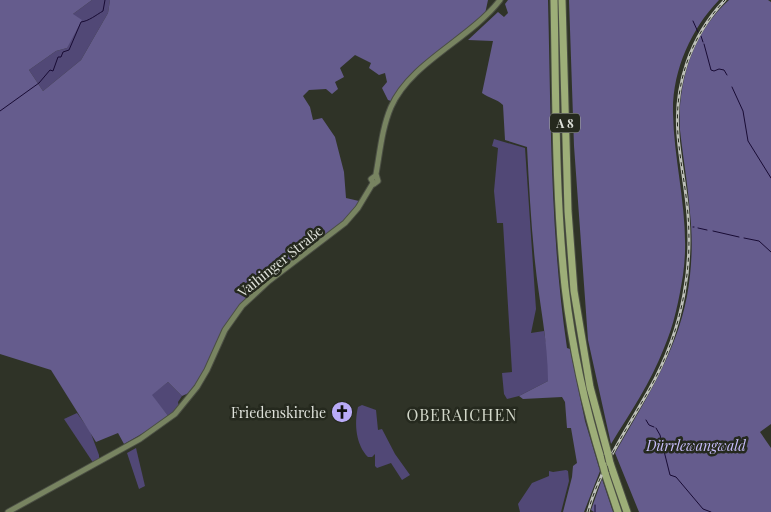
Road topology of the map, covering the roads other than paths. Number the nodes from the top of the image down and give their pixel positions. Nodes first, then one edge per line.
1 (500, 0) edge
2 (554, 0) edge
3 (562, 0) edge
4 (606, 464) junction
5 (8, 512) edge
6 (618, 512) edge
7 (627, 512) edge

1 - 5 main road, Vaihinger Straße
2 - 4 highway, A 8
3 - 4 highway, A 8, bridge
4 - 6 highway, A 8, bridge
4 - 7 highway, A 8

